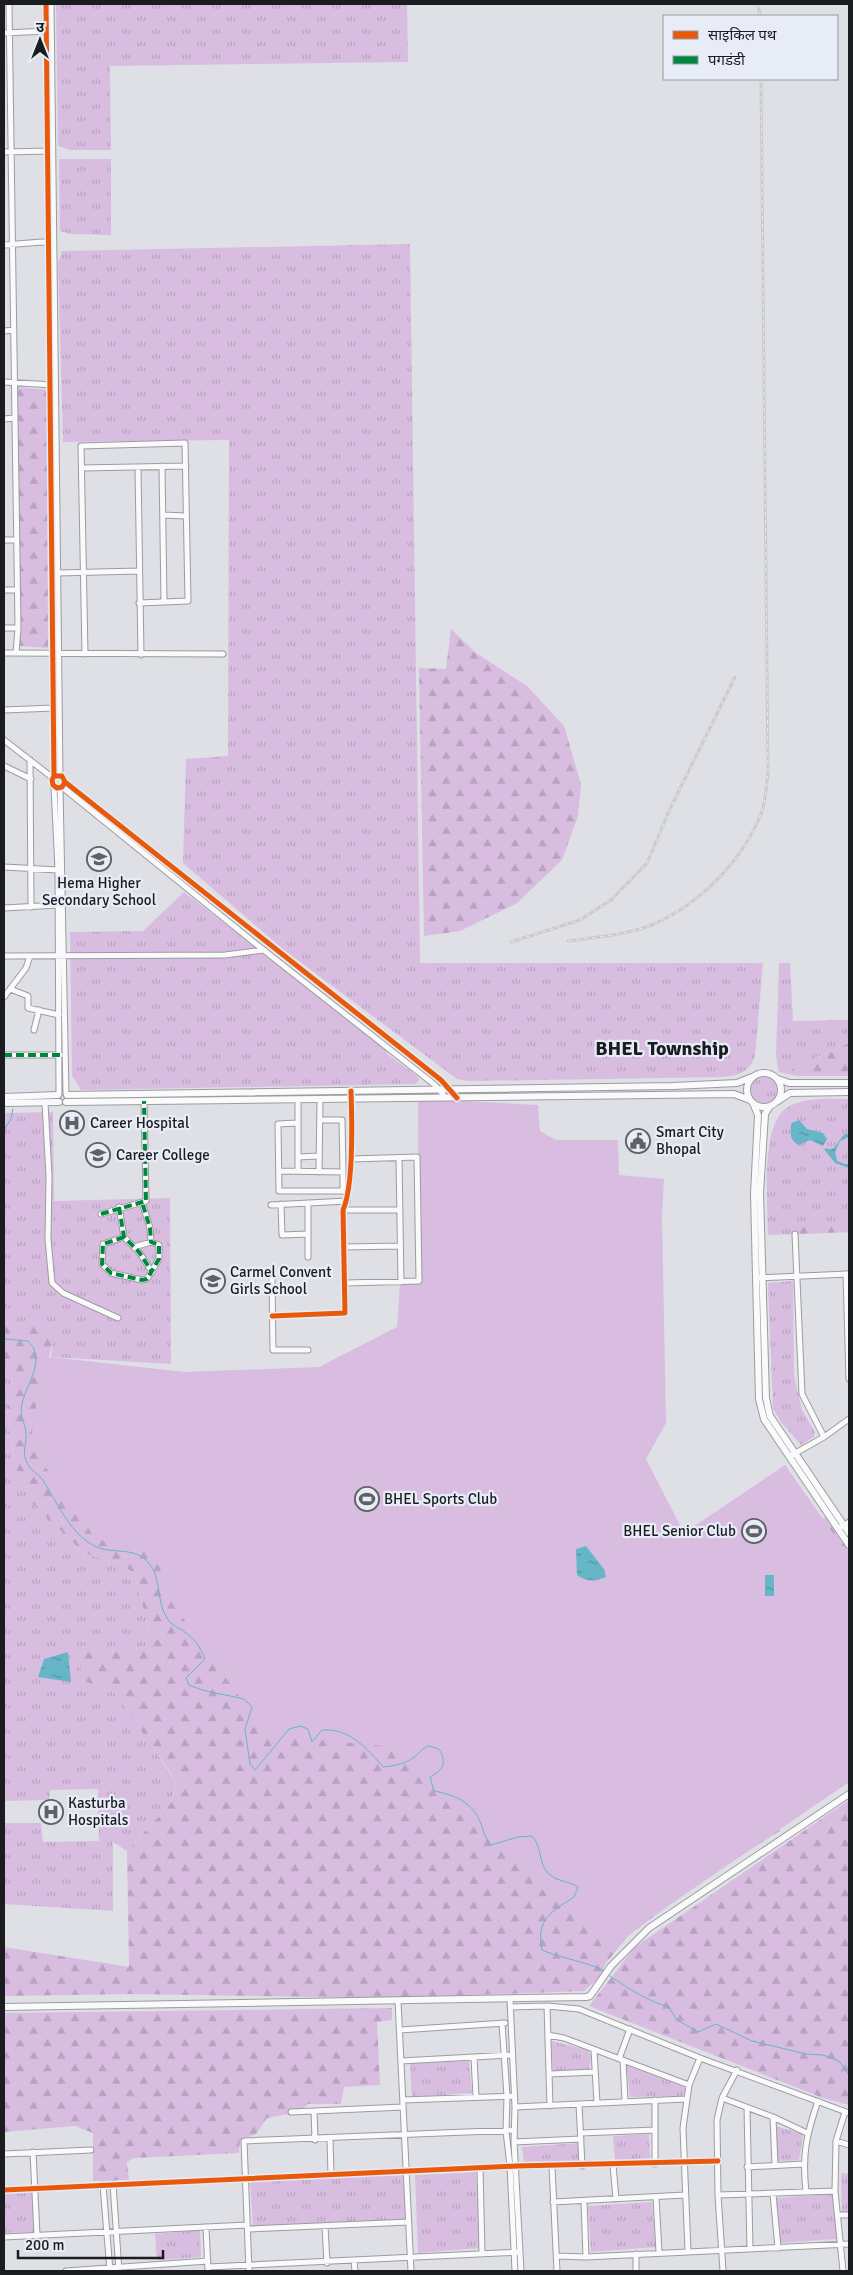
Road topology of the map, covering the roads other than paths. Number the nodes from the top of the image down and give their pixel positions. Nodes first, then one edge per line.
1 (9, 4) edge
2 (46, 4) edge
3 (51, 4) edge
4 (49, 31) junction
5 (6, 33) edge
6 (6, 115) edge
7 (50, 151) junction
8 (4, 152) edge
9 (10, 152) junction
10 (51, 236) junction
11 (42, 242) junction
12 (52, 244) junction
13 (4, 245) edge
14 (13, 245) junction
15 (14, 330) junction
16 (4, 331) edge
17 (4, 382) edge
18 (14, 382) junction
19 (53, 385) junction
20 (14, 418) junction
21 (4, 419) edge
22 (162, 466) junction
23 (186, 466) junction
24 (138, 467) junction
25 (82, 468) junction
26 (163, 515) junction
27 (186, 516) junction
28 (4, 540) edge
29 (16, 540) junction
30 (138, 571) junction
31 (83, 572) junction
32 (58, 573) junction
33 (4, 590) edge
34 (16, 590) junction
35 (139, 602) junction
36 (164, 602) junction
37 (4, 628) edge
38 (18, 628) junction
39 (4, 653) edge
40 (16, 653) junction
41 (56, 654) junction
42 (84, 654) junction
43 (224, 654) dead end
44 (141, 655) junction
45 (54, 708) junction
46 (4, 710) edge
47 (4, 740) edge
48 (30, 760) junction
49 (4, 766) edge
50 (56, 776) junction
51 (31, 780) junction
52 (60, 786) junction
53 (4, 867) edge
54 (32, 868) junction
55 (58, 870) junction
56 (58, 905) junction
57 (4, 908) edge
58 (31, 908) junction
59 (275, 949) junction
60 (264, 950) junction
61 (4, 956) edge
62 (30, 956) junction
63 (61, 956) junction
64 (10, 989) junction
65 (4, 996) edge
66 (39, 1010) junction
67 (60, 1015) junction
68 (34, 1030) dead end
69 (4, 1055) edge
70 (60, 1055) junction
71 (752, 1077) junction
72 (777, 1078) junction
73 (849, 1083) edge
74 (440, 1090) junction
75 (451, 1090) junction
76 (849, 1092) edge
77 (352, 1095) junction
78 (386, 1095) junction
79 (4, 1096) edge
80 (263, 1096) junction
81 (62, 1097) junction
82 (446, 1098) junction
83 (457, 1098) junction
84 (298, 1099) junction
85 (320, 1099) junction
86 (144, 1102) junction
87 (752, 1102) junction
88 (4, 1103) edge
89 (45, 1103) junction
90 (773, 1104) junction
91 (320, 1120) junction
92 (298, 1123) junction
93 (760, 1150) junction
94 (319, 1156) junction
95 (298, 1157) junction
96 (398, 1158) junction
97 (351, 1159) junction
98 (298, 1171) junction
99 (279, 1172) junction
100 (319, 1172) junction
101 (343, 1172) junction
102 (142, 1202) junction
103 (347, 1202) junction
104 (308, 1203) junction
105 (281, 1204) junction
106 (271, 1205) dead end
107 (118, 1208) junction
108 (343, 1210) junction
109 (399, 1210) junction
110 (102, 1214) dead end
111 (308, 1234) junction
112 (796, 1234) dead end
113 (124, 1237) junction
114 (151, 1242) junction
115 (400, 1246) junction
116 (134, 1247) junction
117 (344, 1247) junction
118 (308, 1257) dead end
119 (152, 1272) junction
120 (848, 1275) edge
121 (797, 1276) junction
122 (272, 1277) dead end
123 (759, 1278) junction
124 (400, 1282) junction
125 (346, 1283) junction
126 (272, 1316) junction
127 (118, 1318) dead end
128 (308, 1350) dead end
129 (849, 1379) edge
130 (849, 1419) edge
131 (824, 1437) junction
132 (792, 1454) junction
133 (844, 1525) edge
134 (849, 1533) edge
135 (849, 1545) edge
136 (849, 1794) edge
137 (510, 1999) junction
138 (398, 2001) junction
139 (547, 2006) junction
140 (4, 2007) edge
141 (510, 2007) junction
142 (510, 2022) junction
143 (502, 2023) junction
144 (630, 2029) junction
145 (400, 2030) junction
146 (548, 2035) junction
147 (594, 2050) junction
148 (512, 2055) junction
149 (504, 2057) junction
150 (474, 2058) junction
151 (700, 2058) junction
152 (621, 2060) junction
153 (401, 2061) junction
154 (737, 2070) junction
155 (595, 2072) junction
156 (550, 2074) junction
157 (689, 2085) junction
158 (476, 2096) junction
159 (507, 2096) junction
160 (514, 2096) junction
161 (722, 2098) junction
162 (686, 2099) junction
163 (403, 2100) junction
164 (655, 2100) junction
165 (625, 2101) junction
166 (818, 2101) junction
167 (597, 2103) junction
168 (579, 2104) junction
169 (550, 2106) junction
170 (404, 2107) junction
171 (515, 2107) junction
172 (747, 2108) junction
173 (314, 2111) junction
174 (291, 2112) dead end
175 (847, 2112) edge
176 (773, 2117) junction
177 (514, 2130) junction
178 (655, 2130) junction
179 (506, 2131) junction
180 (807, 2133) junction
181 (405, 2135) junction
182 (581, 2136) junction
183 (330, 2139) junction
184 (315, 2140) junction
185 (836, 2141) junction
186 (514, 2142) junction
187 (849, 2145) edge
188 (91, 2150) dead end
189 (33, 2152) junction
190 (4, 2154) edge
191 (718, 2161) junction
192 (684, 2162) junction
193 (655, 2164) junction
194 (803, 2164) junction
195 (613, 2165) junction
196 (775, 2165) junction
197 (510, 2166) junction
198 (517, 2166) junction
199 (582, 2166) junction
200 (552, 2167) junction
201 (747, 2167) junction
202 (480, 2168) junction
203 (406, 2172) junction
204 (331, 2175) junction
205 (245, 2178) junction
206 (113, 2184) junction
207 (103, 2185) junction
208 (35, 2188) junction
209 (4, 2190) edge
210 (835, 2191) junction
211 (806, 2192) junction
212 (773, 2194) junction
213 (718, 2195) junction
214 (748, 2195) junction
215 (685, 2196) junction
216 (656, 2198) junction
217 (616, 2199) junction
218 (584, 2201) junction
219 (553, 2202) junction
220 (838, 2215) junction
221 (849, 2215) edge
222 (409, 2222) junction
223 (325, 2226) junction
224 (206, 2227) junction
225 (248, 2227) junction
226 (116, 2232) junction
227 (108, 2233) junction
228 (36, 2235) junction
229 (4, 2237) edge
230 (841, 2244) junction
231 (849, 2244) edge
232 (778, 2248) junction
233 (750, 2249) junction
234 (722, 2250) junction
235 (688, 2251) junction
236 (514, 2252) junction
237 (520, 2252) junction
238 (660, 2252) junction
239 (482, 2253) junction
240 (636, 2254) junction
241 (557, 2256) junction
242 (411, 2257) junction
243 (586, 2257) junction
244 (208, 2260) junction
245 (354, 2260) junction
246 (327, 2263) junction
247 (249, 2265) junction
248 (119, 2269) edge
249 (208, 2269) edge
250 (110, 2270) edge
251 (66, 2271) edge
252 (249, 2271) edge
253 (355, 2271) edge
254 (411, 2271) edge
255 (515, 2271) edge
256 (521, 2271) edge
257 (557, 2271) edge
258 (636, 2271) edge
259 (723, 2271) edge
260 (843, 2271) edge

1 - 5 street
2 - 4 street
3 - 4 street
4 - 5 street
4 - 7 street
5 - 6 street
6 - 9 street
7 - 9 street
7 - 10 street
8 - 9 street
9 - 14 street
10 - 11 street
10 - 12 street
11 - 12 street
11 - 14 street
12 - 19 street
13 - 14 street
14 - 15 street
15 - 16 street
15 - 18 street
17 - 18 street
18 - 19 street
18 - 20 street
19 - 32 street
19 - 41 street
20 - 21 street
20 - 29 street
22 - 23 street
22 - 24 street
22 - 26 street
23 - 25 street
23 - 27 street
24 - 25 street
24 - 30 street
25 - 31 street
26 - 27 street
26 - 36 street
27 - 36 street
28 - 29 street
29 - 34 street
30 - 31 street
30 - 35 street
31 - 32 street
31 - 42 street
32 - 41 street
33 - 34 street
34 - 38 street
35 - 36 street
35 - 44 street
37 - 38 street
38 - 40 street
39 - 40 street
40 - 41 street
41 - 42 street
41 - 45 street
41 - 50 street
42 - 44 street
43 - 44 street
45 - 46 street
45 - 50 street
47 - 48 street
48 - 50 street
48 - 51 street
49 - 51 street
50 - 52 street
50 - 52 street
51 - 54 street
52 - 55 street
52 - 59 street
52 - 60 street
52 - 63 street
53 - 54 street
54 - 55 street
54 - 58 street
55 - 56 street
56 - 58 street
56 - 63 street
57 - 58 street
59 - 60 street
59 - 75 street
60 - 63 street
60 - 74 street
61 - 62 street
62 - 63 street
62 - 64 street
63 - 67 street
63 - 81 street
64 - 65 street
64 - 66 street
66 - 67 street
66 - 68 street
67 - 70 street
69 - 70 street
70 - 81 street
71 - 72 main road
71 - 75 main road
71 - 87 main road
72 - 73 main road
72 - 90 main road
74 - 75 main road
74 - 78 main road
74 - 82 street
75 - 83 street
76 - 90 main road
77 - 78 main road
77 - 80 main road
77 - 85 main road
77 - 97 street
78 - 82 main road
79 - 81 main road
80 - 81 main road
80 - 84 main road
80 - 86 main road
81 - 86 main road
81 - 89 main road
82 - 83 main road
83 - 87 main road
84 - 85 main road
84 - 92 street
85 - 91 street
86 - 102 street
87 - 90 main road
87 - 93 main road
88 - 89 main road
89 - 127 street
90 - 93 main road
91 - 94 street
91 - 101 street
92 - 95 street
92 - 99 street
93 - 123 main road
94 - 95 street
94 - 100 street
95 - 98 street
96 - 97 street
96 - 109 street
96 - 124 street
97 - 103 street
98 - 99 street
98 - 100 street
99 - 101 street
100 - 101 street
102 - 107 street
102 - 114 street
103 - 104 street
103 - 108 street
104 - 105 street
104 - 111 street
105 - 106 street
105 - 111 street
107 - 110 street
107 - 113 street
108 - 109 street
108 - 117 street
109 - 115 street
111 - 118 street
112 - 121 street
113 - 116 street
113 - 119 street
114 - 116 street
114 - 119 street
115 - 117 street
115 - 124 street
116 - 119 street
117 - 125 street
120 - 121 street
120 - 129 street
121 - 123 street
121 - 131 street
122 - 126 street
123 - 132 main road
124 - 125 street
125 - 126 street
126 - 128 street
130 - 131 street
131 - 132 street
132 - 133 main road
133 - 134 main road
133 - 135 main road
136 - 137 main road
137 - 138 main road
137 - 141 street
138 - 140 main road
138 - 145 street
139 - 141 street
139 - 144 street
139 - 146 street
141 - 142 street
142 - 143 street
142 - 148 street
143 - 145 street
143 - 149 street
144 - 151 street
144 - 152 street
145 - 153 street
146 - 147 street
146 - 156 street
147 - 152 street
147 - 155 street
148 - 149 street
148 - 160 street
149 - 150 street
149 - 159 street
150 - 153 street
150 - 158 street
151 - 154 street
151 - 157 street
152 - 157 street
152 - 165 street
153 - 163 street
154 - 161 street
154 - 166 street
155 - 156 street
155 - 167 street
156 - 169 street
157 - 162 street
158 - 159 street
158 - 163 street
159 - 160 street
159 - 179 street
160 - 171 street
161 - 172 street
161 - 191 street
162 - 164 street
162 - 192 street
163 - 170 street
164 - 165 street
164 - 178 street
165 - 167 street
166 - 175 street
166 - 180 street
167 - 168 street
168 - 169 street
168 - 182 street
169 - 171 street
170 - 173 street
170 - 181 street
171 - 177 street
172 - 176 street
172 - 201 street
173 - 174 street
173 - 184 street
175 - 185 street
176 - 180 street
176 - 196 street
177 - 179 street
177 - 186 street
178 - 182 street
178 - 193 street
179 - 181 street
179 - 197 street
180 - 194 street
181 - 183 street
181 - 203 street
182 - 186 street
182 - 199 street
183 - 184 street
183 - 204 street
184 - 205 street
185 - 187 street
185 - 210 street
186 - 198 street
188 - 189 street
189 - 190 street
189 - 208 street
191 - 192 street
191 - 213 street
192 - 193 street
192 - 215 street
193 - 195 street
194 - 196 street
194 - 211 street
195 - 199 street
195 - 217 street
196 - 201 street
197 - 198 street
197 - 202 street
197 - 236 street
198 - 200 street
198 - 237 street
199 - 200 street
200 - 219 street
201 - 214 street
202 - 203 street
202 - 239 street
203 - 204 street
203 - 222 street
204 - 205 street
205 - 206 street
205 - 225 street
206 - 207 street
206 - 226 street
207 - 208 street
207 - 227 street
208 - 209 street
208 - 228 street
210 - 211 street
210 - 220 street
211 - 212 street
212 - 214 street
212 - 232 street
213 - 214 street
213 - 234 street
214 - 233 street
215 - 216 street
215 - 235 street
216 - 217 street
216 - 238 street
217 - 218 street
218 - 219 street
218 - 243 street
219 - 241 street
220 - 221 street
220 - 230 street
222 - 223 street
222 - 242 street
223 - 225 street
223 - 246 street
224 - 225 street
224 - 226 street
224 - 244 street
225 - 247 street
226 - 227 street
226 - 248 street
227 - 228 street
227 - 250 street
228 - 229 street
230 - 231 street
230 - 232 street
230 - 260 street
232 - 233 street
233 - 234 street
234 - 235 street
234 - 259 street
235 - 238 street
236 - 237 street
236 - 239 street
236 - 255 street
237 - 256 street
238 - 240 street
239 - 242 street
240 - 243 street
240 - 258 street
241 - 243 street
241 - 257 street
242 - 245 street
242 - 254 street
244 - 248 street
244 - 249 street
245 - 246 street
245 - 253 street
246 - 247 street
247 - 249 street
247 - 252 street
248 - 250 street
250 - 251 street

